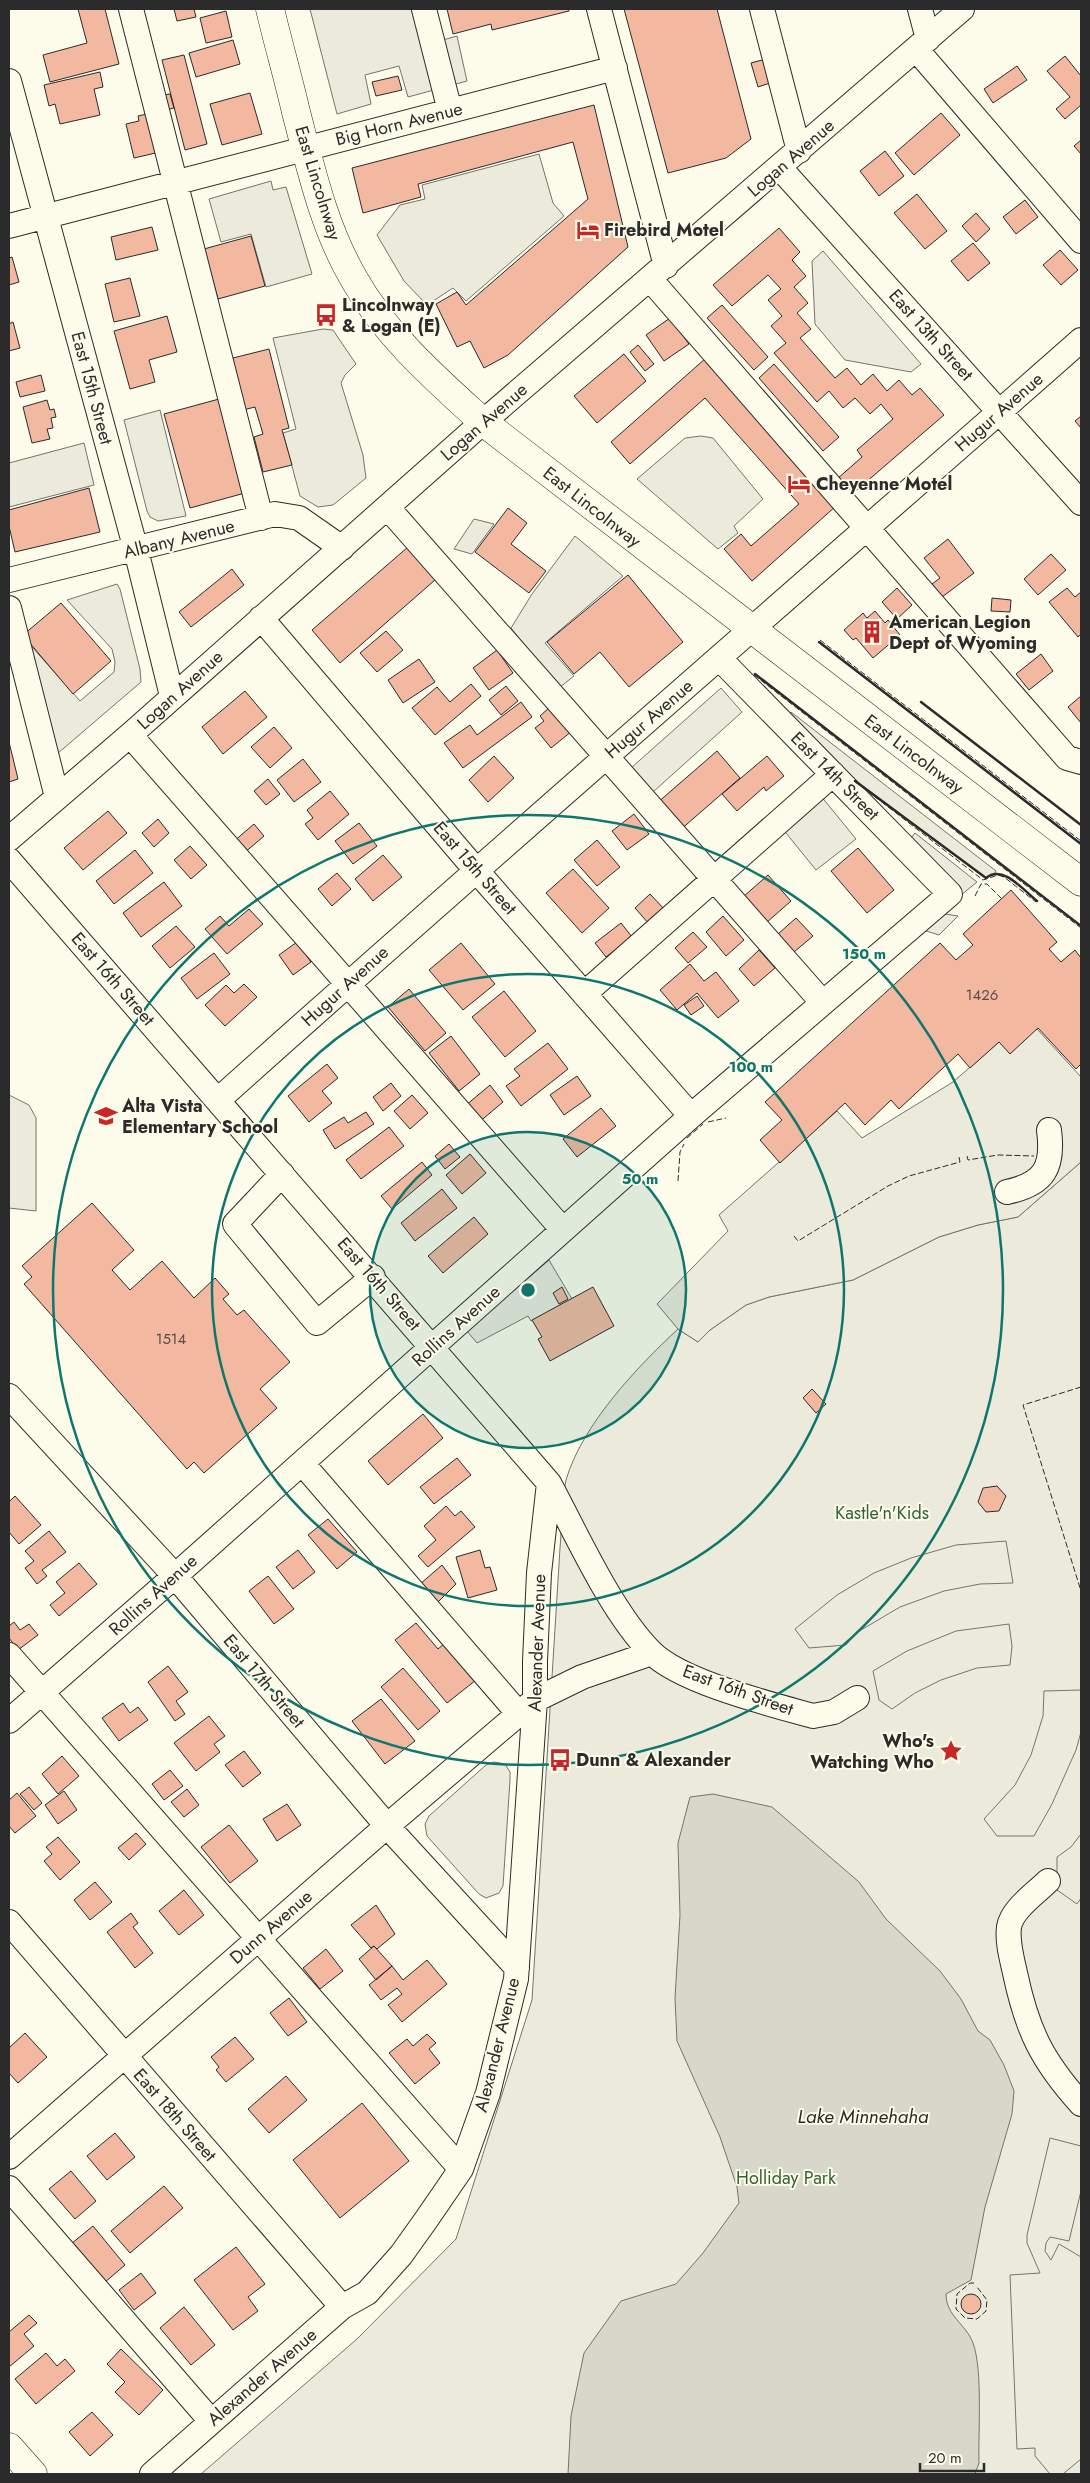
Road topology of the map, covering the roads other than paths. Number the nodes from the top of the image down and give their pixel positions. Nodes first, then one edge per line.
1 (131, 9) edge
2 (270, 9) edge
3 (424, 9) edge
4 (599, 9) edge
5 (762, 9) edge
6 (920, 9) edge
7 (962, 9) edge
8 (922, 44) junction
9 (614, 68) junction
10 (9, 81) edge
11 (450, 111) junction
12 (305, 148) junction
13 (799, 151) junction
14 (780, 168) junction
15 (175, 182) junction
16 (45, 216) junction
17 (9, 226) edge
18 (1081, 241) edge
19 (658, 272) junction
20 (1081, 340) edge
21 (1000, 411) junction
22 (483, 422) junction
23 (1081, 503) edge
24 (388, 508) junction
25 (261, 518) junction
26 (866, 529) junction
27 (342, 548) junction
28 (136, 550) junction
29 (9, 580) edge
30 (9, 608) edge
31 (261, 618) junction
32 (752, 630) junction
33 (719, 658) junction
34 (172, 696) junction
35 (130, 735) junction
36 (606, 756) junction
37 (1081, 762) edge
38 (833, 774) junction
39 (57, 797) junction
40 (9, 839) edge
41 (9, 860) edge
42 (475, 869) junction
43 (713, 878) junction
44 (1081, 882) edge
45 (950, 894) joint
46 (347, 984) junction
47 (584, 994) junction
48 (823, 1003) junction
49 (218, 1100) junction
50 (690, 1116) junction
51 (1049, 1130) dead end
52 (282, 1174) junction
53 (1007, 1192) dead end
54 (563, 1230) junction
55 (372, 1277) junction
56 (432, 1346) junction
57 (9, 1396) edge
58 (302, 1463) junction
59 (549, 1483) junction
60 (175, 1576) junction
61 (652, 1653) junction
62 (9, 1655) edge
63 (43, 1693) junction
64 (857, 1698) dead end
65 (527, 1707) junction
66 (9, 1721) edge
67 (387, 1826) junction
68 (1048, 1881) dead end
69 (9, 1922) edge
70 (259, 1938) junction
71 (517, 1968) junction
72 (125, 2056) junction
73 (1081, 2104) edge
74 (9, 2157) edge
75 (460, 2169) junction
76 (9, 2188) edge
77 (342, 2307) junction
78 (211, 2421) junction
79 (9, 2447) edge
80 (33, 2474) edge
81 (152, 2474) edge

1 - 15 street
2 - 12 main road, East Lincolnway
3 - 11 street
4 - 9 street
5 - 13 street
6 - 8 street
7 - 8 street, Logan Avenue
8 - 13 street, Logan Avenue
8 - 18 street
9 - 11 street, Big Horn Avenue
9 - 19 street
10 - 16 street, East 15th Street
11 - 12 street, Big Horn Avenue
12 - 15 street, Big Horn Avenue
12 - 22 main road, East Lincolnway
13 - 14 street, Logan Avenue
14 - 19 street, Logan Avenue
14 - 21 street, East 13th Street
15 - 16 street, Big Horn Avenue
15 - 25 street
16 - 17 street, Big Horn Avenue
16 - 28 street, East 15th Street
19 - 22 street, Logan Avenue
19 - 26 street
20 - 21 street, Hugur Avenue
21 - 23 street, East 13th Street
21 - 26 street, Hugur Avenue
22 - 24 street, Logan Avenue
22 - 32 main road, East Lincolnway
24 - 27 street, Logan Avenue
24 - 36 street
25 - 27 street, Albany Avenue
25 - 28 street, Albany Avenue
26 - 32 street, Hugur Avenue
26 - 37 street
27 - 31 street, Logan Avenue
28 - 29 street, Albany Avenue
28 - 34 street, East 15th Street
30 - 39 street
31 - 34 street, Logan Avenue
31 - 42 street, East 15th Street
32 - 33 street, Hugur Avenue
32 - 44 main road, East Lincolnway
33 - 36 street, Hugur Avenue
33 - 38 street, East 14th Street
34 - 35 street, Logan Avenue
35 - 39 street, Logan Avenue
35 - 46 street
36 - 42 street, Hugur Avenue
36 - 43 street
38 - 43 street
38 - 45 street, East 14th Street
39 - 40 street, Logan Avenue
41 - 49 street, East 16th Street
42 - 46 street, Hugur Avenue
42 - 47 street, East 15th Street
43 - 47 street
43 - 48 street
45 - 48 street, Rollins Avenue
46 - 49 street, Hugur Avenue
46 - 54 street
47 - 50 street, East 15th Street
48 - 50 street, Rollins Avenue
49 - 52 street, East 16th Street
50 - 54 street, Rollins Avenue
51 - 53 street
52 - 55 street, East 16th Street
52 - 55 street
54 - 56 street, Rollins Avenue
55 - 56 street, East 16th Street
56 - 58 street, Rollins Avenue
56 - 59 street, East 16th Street
57 - 60 street, East 17th Street
58 - 60 street, Rollins Avenue
58 - 65 street
59 - 61 street, East 16th Street
59 - 65 street, Alexander Avenue
60 - 63 street, Rollins Avenue
60 - 67 street, East 17th Street
61 - 64 street, East 16th Street
61 - 65 street, Dunn Avenue
62 - 63 street
63 - 66 street, Rollins Avenue
63 - 70 street
65 - 67 street, Dunn Avenue
65 - 71 street, Alexander Avenue
67 - 70 street, Dunn Avenue
67 - 71 street, East 17th Street
68 - 73 street
69 - 72 street, East 18th Street
70 - 72 street, Dunn Avenue
70 - 75 street
71 - 75 street, Alexander Avenue
72 - 74 street, Dunn Avenue
72 - 77 street, East 18th Street
75 - 77 street, Alexander Avenue
76 - 78 street
77 - 78 street, Alexander Avenue
78 - 81 street, Alexander Avenue
79 - 80 main road

